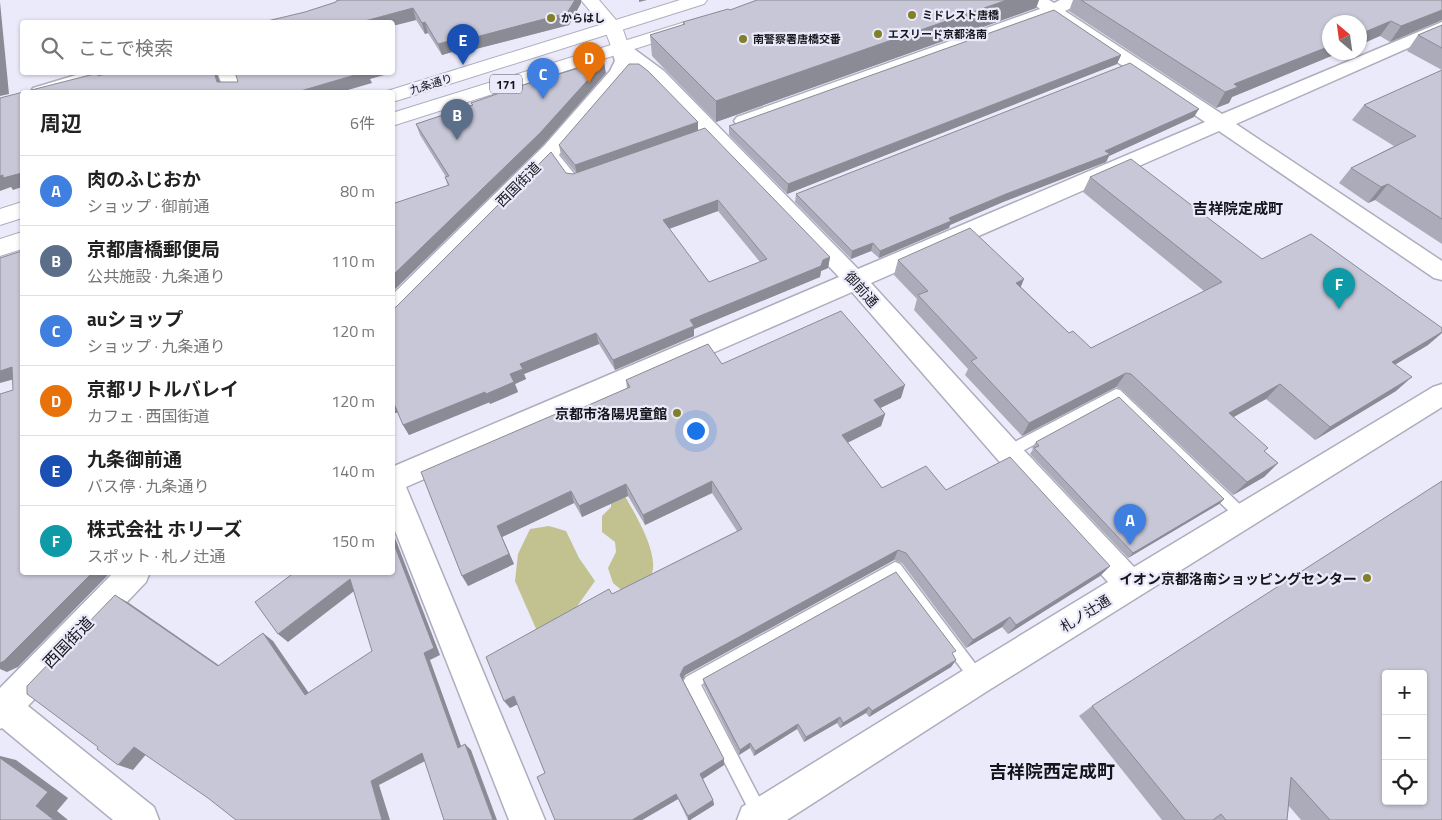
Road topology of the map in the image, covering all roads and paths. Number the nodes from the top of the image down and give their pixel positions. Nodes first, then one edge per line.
1 (590, 0) edge
2 (698, 0) edge
3 (1072, 0) edge
4 (1045, 5) edge
5 (702, 21) edge
6 (1442, 27) edge
7 (617, 37) junction
8 (98, 75) edge
9 (227, 75) edge
10 (47, 90) edge
11 (233, 90) edge
12 (395, 95) edge
13 (395, 119) edge
14 (1219, 124) junction
15 (708, 133) junction
16 (550, 151) junction
17 (592, 174) edge
18 (20, 211) edge
19 (0, 217) edge
20 (20, 241) edge
21 (0, 248) edge
22 (1442, 272) edge
23 (855, 280) junction
24 (395, 307) edge
25 (1442, 394) edge
26 (1008, 452) junction
27 (395, 479) edge
28 (395, 493) edge
29 (1243, 516) junction
30 (132, 575) edge
31 (1131, 585) junction
32 (978, 679) junction
33 (1, 709) edge
34 (758, 818) edge
35 (141, 820) edge
36 (527, 820) edge

1 - 7 main road, 御前通
2 - 7 main road, 九条通り / 171
3 - 4 street
4 - 14 street
4 - 15 street
5 - 7 main road, 九条通り / 171
6 - 14 street
7 - 12 main road, 九条通り / 171
7 - 13 main road, 九条通り / 171
7 - 15 street, 御前通
7 - 16 street, 西国街道
8 - 10 street
9 - 11 street
14 - 22 street
14 - 23 street
15 - 23 street, 御前通
16 - 17 lane
16 - 24 street, 西国街道
18 - 19 main road
20 - 21 main road
23 - 26 street, 御前通
23 - 27 street
25 - 29 street, 札ノ辻通
26 - 29 lane
26 - 31 street, 御前通
28 - 36 street
29 - 31 street, 札ノ辻通
30 - 33 street, 西国街道
31 - 32 street, 札ノ辻通
32 - 34 street, 札ノ辻通
32 - 34 lane
33 - 35 street

